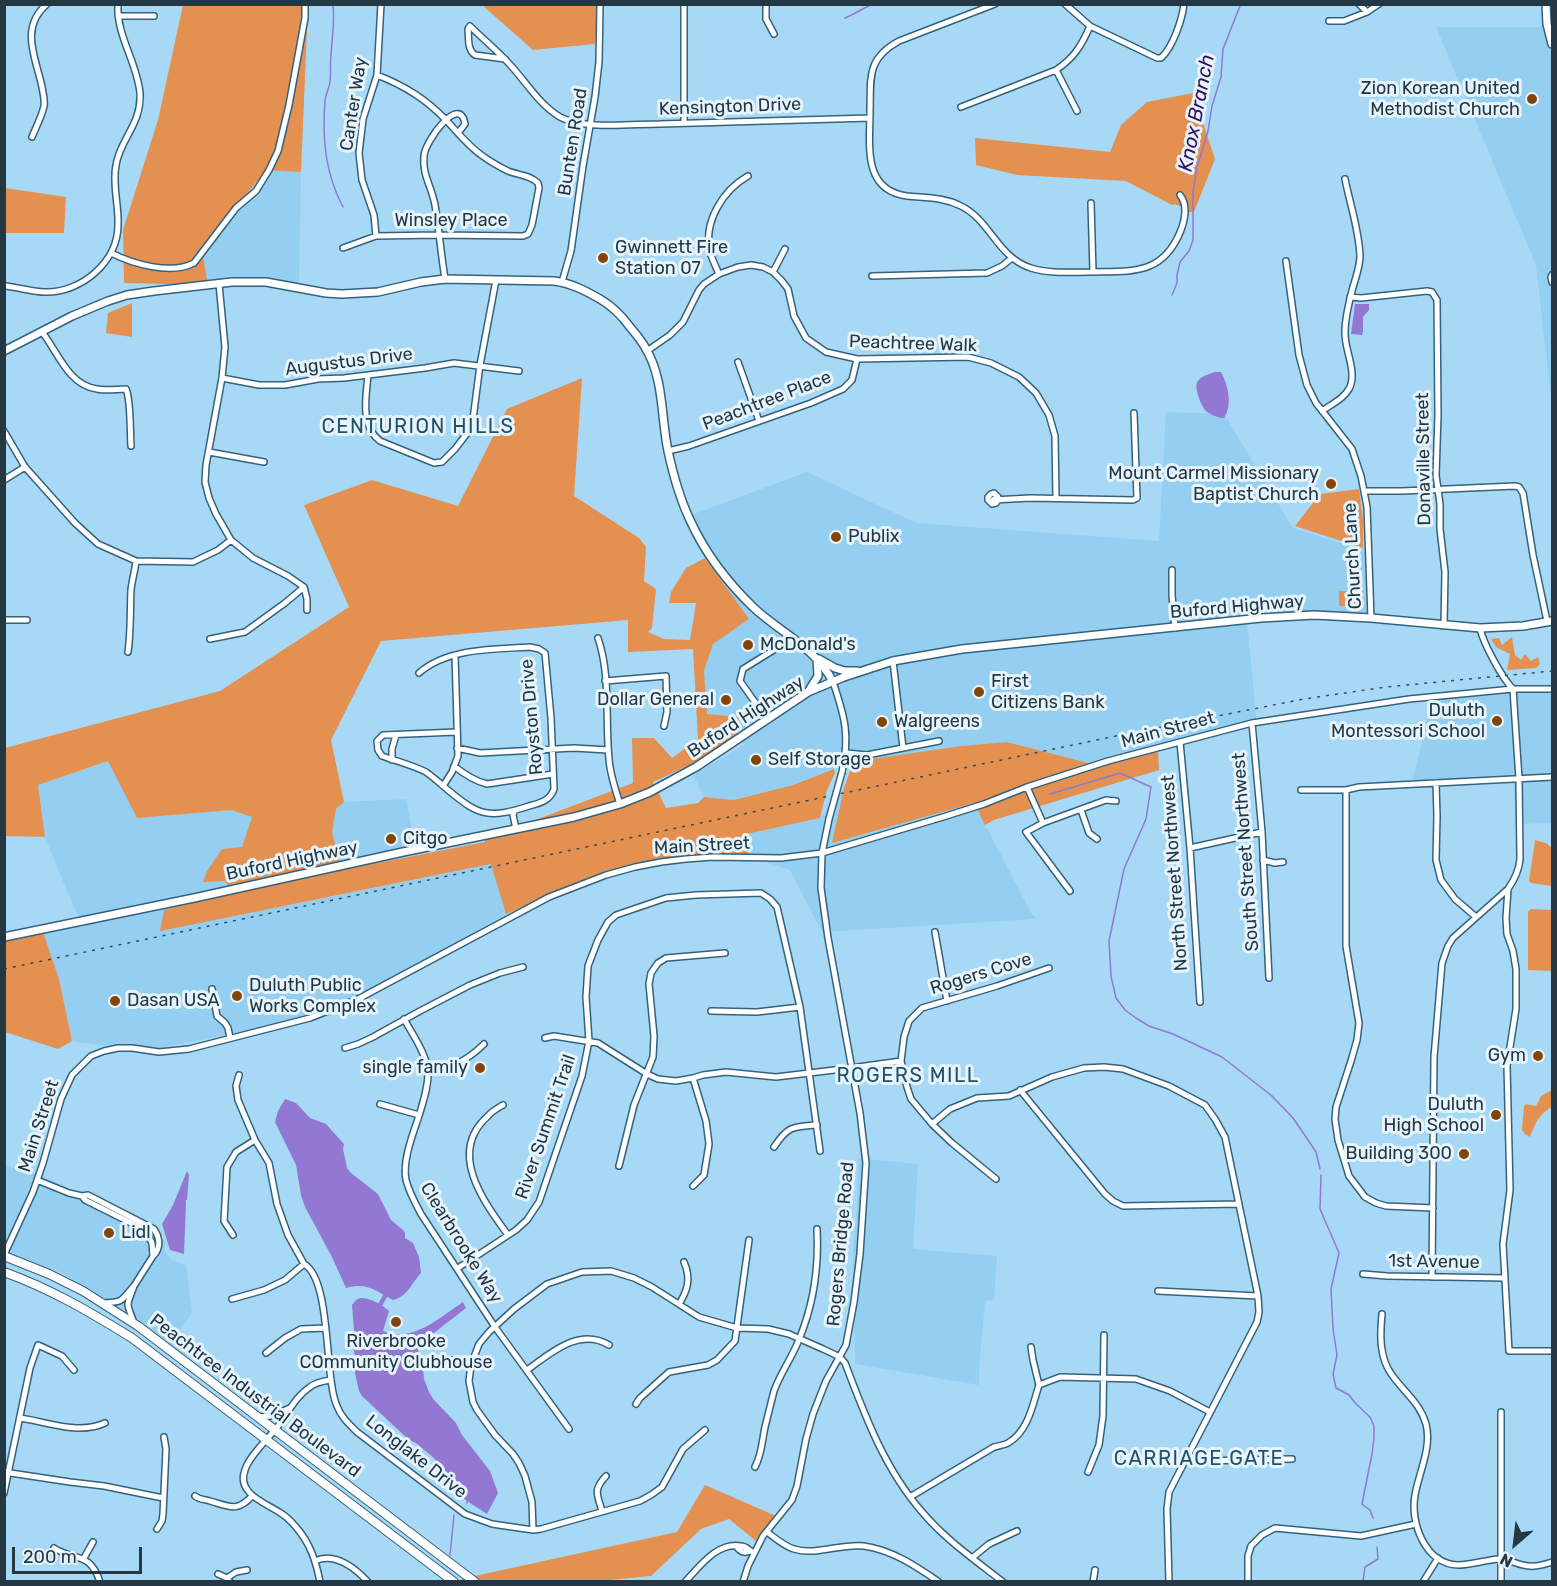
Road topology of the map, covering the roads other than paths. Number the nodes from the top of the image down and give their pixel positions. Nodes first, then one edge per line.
1 (47, 4) edge
2 (118, 4) edge
3 (305, 4) edge
4 (381, 4) edge
5 (600, 4) edge
6 (684, 4) edge
7 (766, 4) edge
8 (995, 4) edge
9 (1065, 4) edge
10 (1184, 4) edge
11 (1359, 4) edge
12 (1379, 4) edge
13 (1545, 4) edge
14 (1367, 12) junction
15 (118, 16) junction
16 (154, 16) dead end
17 (1329, 21) dead end
18 (1090, 26) junction
19 (774, 34) dead end
20 (1552, 44) edge
21 (505, 59) junction
22 (1056, 70) junction
23 (377, 75) junction
24 (961, 107) dead end
25 (1077, 111) dead end
26 (870, 118) junction
27 (445, 120) junction
28 (684, 123) junction
29 (591, 125) junction
30 (458, 134) junction
31 (32, 137) dead end
32 (748, 176) dead end
33 (1345, 179) dead end
34 (1180, 195) dead end
35 (1091, 203) dead end
36 (438, 235) junction
37 (376, 237) junction
38 (343, 248) dead end
39 (785, 249) dead end
40 (111, 253) junction
41 (1012, 258) junction
42 (1286, 261) dead end
43 (773, 272) junction
44 (1093, 272) junction
45 (719, 274) junction
46 (1552, 275) edge
47 (873, 276) dead end
48 (444, 279) junction
49 (496, 280) junction
50 (562, 282) junction
51 (1552, 282) edge
52 (219, 284) junction
53 (4, 286) edge
54 (1350, 297) junction
55 (42, 332) junction
56 (4, 351) edge
57 (647, 351) junction
58 (4, 356) edge
59 (857, 358) junction
60 (738, 362) dead end
61 (480, 365) junction
62 (519, 371) dead end
63 (368, 375) junction
64 (222, 378) junction
65 (1322, 411) junction
66 (1134, 413) dead end
67 (759, 421) junction
68 (4, 431) edge
69 (131, 446) dead end
70 (668, 451) junction
71 (208, 452) junction
72 (264, 462) dead end
73 (25, 468) junction
74 (4, 480) edge
75 (1437, 489) junction
76 (1365, 491) junction
77 (1056, 498) junction
78 (993, 500) dead end
79 (231, 540) junction
80 (136, 561) junction
81 (1172, 570) dead end
82 (304, 587) junction
83 (307, 610) dead end
84 (1371, 618) junction
85 (4, 620) edge
86 (27, 620) dead end
87 (1550, 621) edge
88 (1444, 626) junction
89 (1175, 628) junction
90 (1479, 628) junction
91 (598, 638) dead end
92 (794, 638) junction
93 (210, 639) dead end
94 (128, 652) dead end
95 (455, 655) junction
96 (817, 658) junction
97 (893, 661) junction
98 (863, 671) junction
99 (419, 673) dead end
100 (605, 681) junction
101 (833, 682) junction
102 (1513, 688) junction
103 (1552, 688) edge
104 (808, 692) junction
105 (766, 719) junction
106 (1252, 723) junction
107 (664, 726) dead end
108 (457, 732) junction
109 (396, 735) junction
110 (939, 741) dead end
111 (1180, 742) junction
112 (457, 748) junction
113 (903, 748) junction
114 (552, 749) junction
115 (608, 750) junction
116 (846, 753) junction
117 (392, 759) junction
118 (454, 766) junction
119 (553, 774) junction
120 (1552, 777) edge
121 (1519, 779) junction
122 (1436, 783) junction
123 (443, 786) junction
124 (1027, 787) junction
125 (1346, 789) junction
126 (1301, 790) dead end
127 (1116, 801) dead end
128 (620, 804) junction
129 (1081, 810) junction
130 (514, 811) junction
131 (1044, 823) junction
132 (516, 829) junction
133 (1262, 832) junction
134 (1097, 839) dead end
135 (1190, 848) junction
136 (822, 853) junction
137 (1263, 860) junction
138 (1283, 862) dead end
139 (1508, 889) junction
140 (1070, 891) dead end
141 (1476, 917) junction
142 (935, 932) dead end
143 (4, 936) edge
144 (725, 953) dead end
145 (523, 967) dead end
146 (1049, 968) dead end
147 (1269, 978) dead end
148 (212, 989) dead end
149 (947, 1001) junction
150 (1200, 1002) dead end
151 (800, 1007) junction
152 (711, 1011) dead end
153 (404, 1020) junction
154 (230, 1038) junction
155 (545, 1038) dead end
156 (588, 1041) junction
157 (484, 1044) dead end
158 (345, 1048) dead end
159 (902, 1061) junction
160 (851, 1068) junction
161 (428, 1071) junction
162 (810, 1073) junction
163 (646, 1074) junction
164 (239, 1075) dead end
165 (693, 1078) junction
166 (1020, 1090) junction
167 (380, 1104) dead end
168 (503, 1105) dead end
169 (419, 1115) junction
170 (932, 1124) junction
171 (816, 1125) junction
172 (255, 1140) junction
173 (774, 1148) dead end
174 (820, 1151) dead end
175 (619, 1166) dead end
176 (996, 1179) dead end
177 (37, 1180) junction
178 (693, 1186) dead end
179 (1239, 1204) junction
180 (1433, 1209) junction
181 (817, 1229) dead end
182 (232, 1235) dead end
183 (508, 1236) junction
184 (749, 1240) dead end
185 (4, 1255) edge
186 (684, 1262) dead end
187 (304, 1264) junction
188 (458, 1268) junction
189 (4, 1272) edge
190 (1363, 1275) dead end
191 (1432, 1277) junction
192 (1504, 1278) junction
193 (134, 1286) junction
194 (1158, 1291) dead end
195 (1257, 1296) junction
196 (232, 1299) dead end
197 (102, 1303) junction
198 (679, 1304) junction
199 (1382, 1314) dead end
200 (134, 1323) junction
201 (495, 1327) junction
202 (326, 1328) junction
203 (737, 1328) junction
204 (1104, 1335) dead end
205 (800, 1338) junction
206 (609, 1346) dead end
207 (1031, 1347) dead end
208 (1552, 1351) edge
209 (266, 1353) dead end
210 (840, 1357) junction
211 (452, 1359) dead end
212 (471, 1365) junction
213 (74, 1370) dead end
214 (527, 1370) junction
215 (1104, 1379) junction
216 (331, 1380) junction
217 (1039, 1385) junction
218 (636, 1404) dead end
219 (292, 1407) junction
220 (1210, 1412) junction
221 (1501, 1412) dead end
222 (259, 1417) junction
223 (20, 1418) junction
224 (105, 1423) dead end
225 (569, 1429) dead end
226 (276, 1430) junction
227 (705, 1430) dead end
228 (164, 1437) dead end
229 (267, 1439) junction
230 (1188, 1455) junction
231 (1292, 1459) dead end
232 (755, 1467) dead end
233 (7, 1472) edge
234 (1088, 1472) dead end
235 (606, 1476) dead end
236 (4, 1493) edge
237 (195, 1496) dead end
238 (252, 1496) junction
239 (910, 1497) junction
240 (163, 1498) junction
241 (602, 1511) junction
242 (1416, 1524) junction
243 (157, 1529) dead end
244 (533, 1530) junction
245 (1017, 1531) dead end
246 (767, 1532) junction
247 (93, 1542) dead end
248 (54, 1548) dead end
249 (752, 1552) junction
250 (84, 1558) junction
251 (972, 1558) junction
252 (1438, 1558) junction
253 (1500, 1559) junction
254 (315, 1561) junction
255 (1552, 1562) edge
256 (247, 1570) dead end
257 (1095, 1570) dead end
258 (218, 1574) dead end
259 (229, 1580) edge
260 (935, 1580) edge
261 (100, 1581) edge
262 (320, 1581) edge
263 (368, 1581) edge
264 (454, 1581) edge
265 (475, 1581) edge
266 (685, 1581) edge
267 (743, 1581) edge
268 (1003, 1581) edge
269 (1093, 1581) edge
270 (1169, 1581) edge
271 (1248, 1581) edge
272 (1423, 1581) edge
273 (1501, 1581) edge

1 - 31 street
2 - 15 street
3 - 40 street
4 - 23 street, Canter Way
5 - 29 street, Bunten Road
6 - 28 street
7 - 19 street
8 - 26 street
9 - 18 street
10 - 18 street
11 - 14 street
12 - 14 street
13 - 20 main road
14 - 17 street
15 - 16 street
15 - 40 street
18 - 22 street
21 - 21 street, Kensington Drive
21 - 29 street, Kensington Drive
22 - 24 street
22 - 25 street
23 - 27 street, Winsley Place
23 - 37 street, Canter Way
26 - 28 street, Kensington Drive
26 - 41 street
27 - 30 street, Winsley Place
27 - 30 street
27 - 36 street
28 - 29 street, Kensington Drive
29 - 50 street, Bunten Road
30 - 36 street, Winsley Place
32 - 45 street
33 - 54 street
34 - 44 street
35 - 44 street
36 - 37 street, Winsley Place
36 - 48 street
37 - 38 street, Winsley Place
39 - 43 street
40 - 53 street
41 - 44 street
41 - 47 street
42 - 65 street, Church Lane
43 - 45 street
43 - 59 street, Peachtree Walk
45 - 57 street
46 - 51 street
48 - 49 main road
48 - 52 main road
49 - 50 main road
49 - 61 street
50 - 57 main road
52 - 55 main road
52 - 64 street
54 - 65 street
54 - 75 street, Donaville Street
55 - 56 main road
55 - 58 main road
55 - 69 street
57 - 70 main road
59 - 67 street, Peachtree Place
59 - 77 street, Peachtree Walk
60 - 67 street
61 - 62 street, Augustus Drive
61 - 63 street, Augustus Drive
61 - 63 street
63 - 64 street, Augustus Drive
64 - 71 street
65 - 76 street, Church Lane
66 - 77 street
67 - 70 street, Peachtree Place
68 - 73 street
70 - 92 main road
71 - 72 street
71 - 79 street
73 - 74 street
73 - 80 street
75 - 76 street
75 - 87 street
75 - 88 street, Donaville Street
76 - 84 street, Church Lane
77 - 78 street
79 - 80 street
79 - 82 street
80 - 94 street
81 - 89 street
82 - 83 street
82 - 93 street
84 - 88 main road, Buford Highway
84 - 89 main road, Buford Highway
85 - 86 street
87 - 90 main road, Buford Highway
88 - 90 main road, Buford Highway
89 - 97 main road, Buford Highway
90 - 102 street
91 - 100 street
92 - 96 main road
92 - 105 street
95 - 99 street, Royston Drive
95 - 108 street
95 - 114 street, Royston Drive
96 - 98 main road
96 - 101 main road
96 - 104 main road
97 - 98 main road, Buford Highway
97 - 113 street
98 - 101 main road, Buford Highway
100 - 107 street
100 - 115 street
101 - 104 main road, Buford Highway
101 - 116 street, Rogers Bridge Road
102 - 103 street, Main Street
102 - 106 street, Main Street
102 - 121 street
104 - 105 main road, Buford Highway
105 - 128 main road, Buford Highway
106 - 111 street, Main Street
106 - 133 street, South Street Northwest
108 - 109 street
108 - 112 street
109 - 117 street
109 - 117 street
110 - 113 street
111 - 124 street, Main Street
111 - 135 street, North Street Northwest
112 - 114 street
112 - 118 street
113 - 116 street
114 - 115 street
114 - 119 street, Royston Drive
115 - 128 street
116 - 136 street, Rogers Bridge Road, bridge
117 - 123 street, Royston Drive
118 - 119 street
118 - 123 street
119 - 130 street, Royston Drive
120 - 121 street
121 - 122 street
121 - 139 street
122 - 125 street
122 - 141 street
123 - 130 street, Royston Drive
124 - 131 street
124 - 136 street, Main Street
125 - 126 street
125 - 180 street
127 - 129 street
128 - 132 main road, Buford Highway
129 - 131 street
129 - 134 street
130 - 132 street
131 - 140 street
132 - 143 main road, Buford Highway
133 - 135 street
133 - 137 street, South Street Northwest
135 - 150 street, North Street Northwest
136 - 154 street, Main Street
136 - 160 street, Rogers Bridge Road
137 - 138 street
137 - 147 street, South Street Northwest
139 - 141 street
139 - 192 street
141 - 180 street
142 - 149 street
144 - 163 street
145 - 153 street
146 - 149 street, Rogers Cove
148 - 154 street
149 - 159 street, Rogers Cove
151 - 152 street
151 - 156 street, River Summit Trail
151 - 162 street, River Summit Trail
153 - 158 street
153 - 161 street, Clearbrooke Way
154 - 177 street, Main Street
155 - 156 street
156 - 163 street
156 - 183 street, River Summit Trail
157 - 161 street
159 - 160 street
159 - 170 street, Rogers Cove
160 - 162 street
160 - 210 street, Rogers Bridge Road
161 - 169 street, Clearbrooke Way
162 - 165 street
162 - 171 street, River Summit Trail
163 - 165 street
163 - 175 street
164 - 172 street, Longlake Drive
165 - 178 street
166 - 170 street
166 - 179 street
166 - 179 street
167 - 169 street
168 - 183 street
169 - 188 street, Clearbrooke Way
170 - 176 street, Rogers Cove
171 - 173 street
171 - 174 street, River Summit Trail
172 - 182 street
172 - 187 street, Longlake Drive
177 - 185 street, Main Street
177 - 193 street
179 - 195 street
180 - 191 street
181 - 205 street
183 - 188 street, River Summit Trail
184 - 203 street
185 - 197 highway, Peachtree Industrial Boulevard
186 - 198 street
187 - 196 street
187 - 202 street, Longlake Drive
188 - 201 street, Clearbrooke Way
189 - 229 highway, Peachtree Industrial Boulevard
190 - 191 street, 1st Avenue
191 - 192 street, 1st Avenue
192 - 208 street
193 - 197 street
193 - 200 street
194 - 195 street
195 - 220 street
197 - 200 highway, Peachtree Industrial Boulevard
198 - 201 street
198 - 203 street
199 - 242 street
200 - 222 highway, Peachtree Industrial Boulevard
201 - 212 street
201 - 214 street, Clearbrooke Way
202 - 209 street
202 - 216 street, Longlake Drive
203 - 205 street
203 - 218 street
204 - 215 street
205 - 210 street
205 - 232 street
206 - 214 street
207 - 217 street
210 - 239 street
210 - 246 street, Rogers Bridge Road
211 - 212 street
212 - 244 street
213 - 223 street
214 - 225 street, Clearbrooke Way
215 - 217 street
215 - 220 street
215 - 234 street
216 - 219 street
216 - 244 street, Longlake Drive
217 - 239 street
219 - 222 street
219 - 226 street
220 - 230 street
221 - 253 street
222 - 226 highway, Peachtree Industrial Boulevard
223 - 224 street
223 - 233 street
226 - 229 street
226 - 265 highway, Peachtree Industrial Boulevard
227 - 241 street, Longlake Drive
228 - 240 street
229 - 238 street
229 - 264 highway, Peachtree Industrial Boulevard
230 - 231 street
230 - 270 street
233 - 236 street
233 - 240 street
235 - 241 street
237 - 238 street
238 - 254 street
239 - 251 street
240 - 243 street
241 - 244 street, Longlake Drive
242 - 252 street
242 - 271 street
245 - 251 street
246 - 249 street, Rogers Bridge Road
246 - 260 street
247 - 250 street
248 - 250 street
249 - 266 street
249 - 267 street, Rogers Bridge Road
250 - 261 street
251 - 268 street
252 - 253 street
252 - 272 street
253 - 255 street
253 - 273 street
254 - 262 street
254 - 263 street
256 - 259 street
257 - 269 street
258 - 259 street

